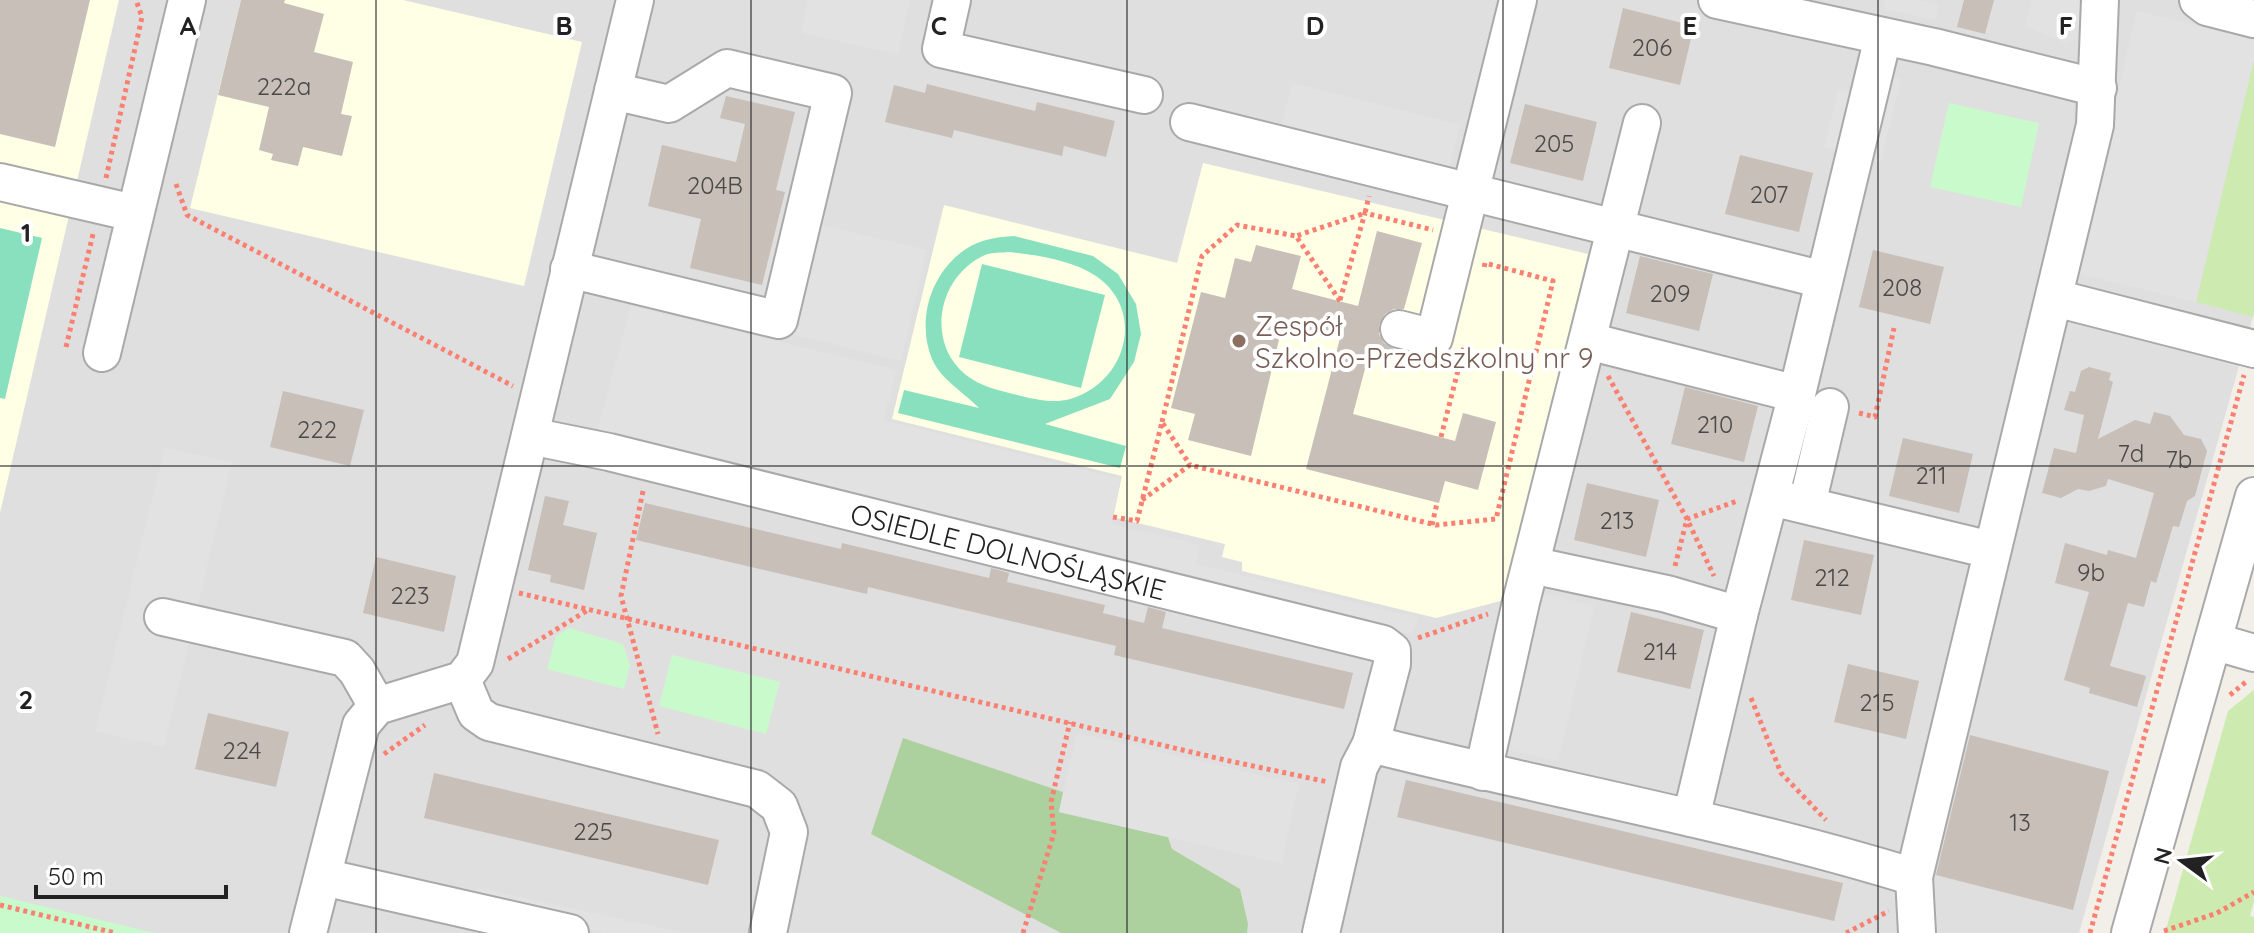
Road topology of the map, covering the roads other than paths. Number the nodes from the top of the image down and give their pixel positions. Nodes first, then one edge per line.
1 (187, 0) edge
2 (635, 0) edge
3 (952, 0) edge
4 (1518, 0) edge
5 (1717, 0) edge
6 (2100, 0) edge
7 (2198, 0) edge
8 (2254, 19) edge
9 (1883, 37) junction
10 (2098, 88) junction
11 (613, 91) junction
12 (1144, 95) dead end
13 (1189, 122) dead end
14 (1642, 123) dead end
15 (0, 182) edge
16 (1471, 192) junction
17 (134, 213) junction
18 (1616, 229) junction
19 (569, 269) junction
20 (1824, 280) junction
21 (2055, 298) junction
22 (1399, 329) dead end
23 (1588, 341) junction
24 (102, 353) dead end
25 (2250, 357) edge
26 (1814, 400) junction
27 (530, 436) junction
28 (2254, 496) edge
29 (1771, 497) junction
30 (1807, 505) junction
31 (1991, 550) junction
32 (1531, 565) junction
33 (1735, 614) junction
34 (163, 617) dead end
35 (2213, 641) junction
36 (2254, 653) edge
37 (462, 680) junction
38 (377, 706) junction
39 (1371, 744) junction
40 (1483, 772) junction
41 (1691, 818) junction
42 (323, 877) junction
43 (1911, 905) edge
44 (1324, 932) edge
45 (2147, 932) edge
46 (308, 933) edge
47 (570, 933) edge
48 (768, 933) edge

1 - 17 street
2 - 11 street
3 - 12 street
4 - 16 street
5 - 9 street
6 - 10 street
7 - 8 street
9 - 10 street
9 - 20 street
10 - 21 street
11 - 19 street
11 - 19 street
13 - 16 street
14 - 18 street
15 - 17 street
16 - 18 street
16 - 22 street
17 - 24 street
18 - 20 street
18 - 23 street
19 - 27 street
20 - 26 street
21 - 25 street
21 - 31 street
23 - 26 street
23 - 32 street
26 - 29 street
26 - 30 street
27 - 37 street
27 - 39 street, OSIEDLE DOLNOŚLĄSKIE
28 - 35 street
29 - 30 street
29 - 33 street
30 - 31 street
31 - 43 street
32 - 33 street
32 - 40 street
33 - 41 street
34 - 38 street
35 - 36 street
35 - 45 street
37 - 38 street
37 - 48 street
38 - 42 street
39 - 40 street
39 - 44 street
40 - 41 street
41 - 43 street
42 - 46 street
42 - 47 street

